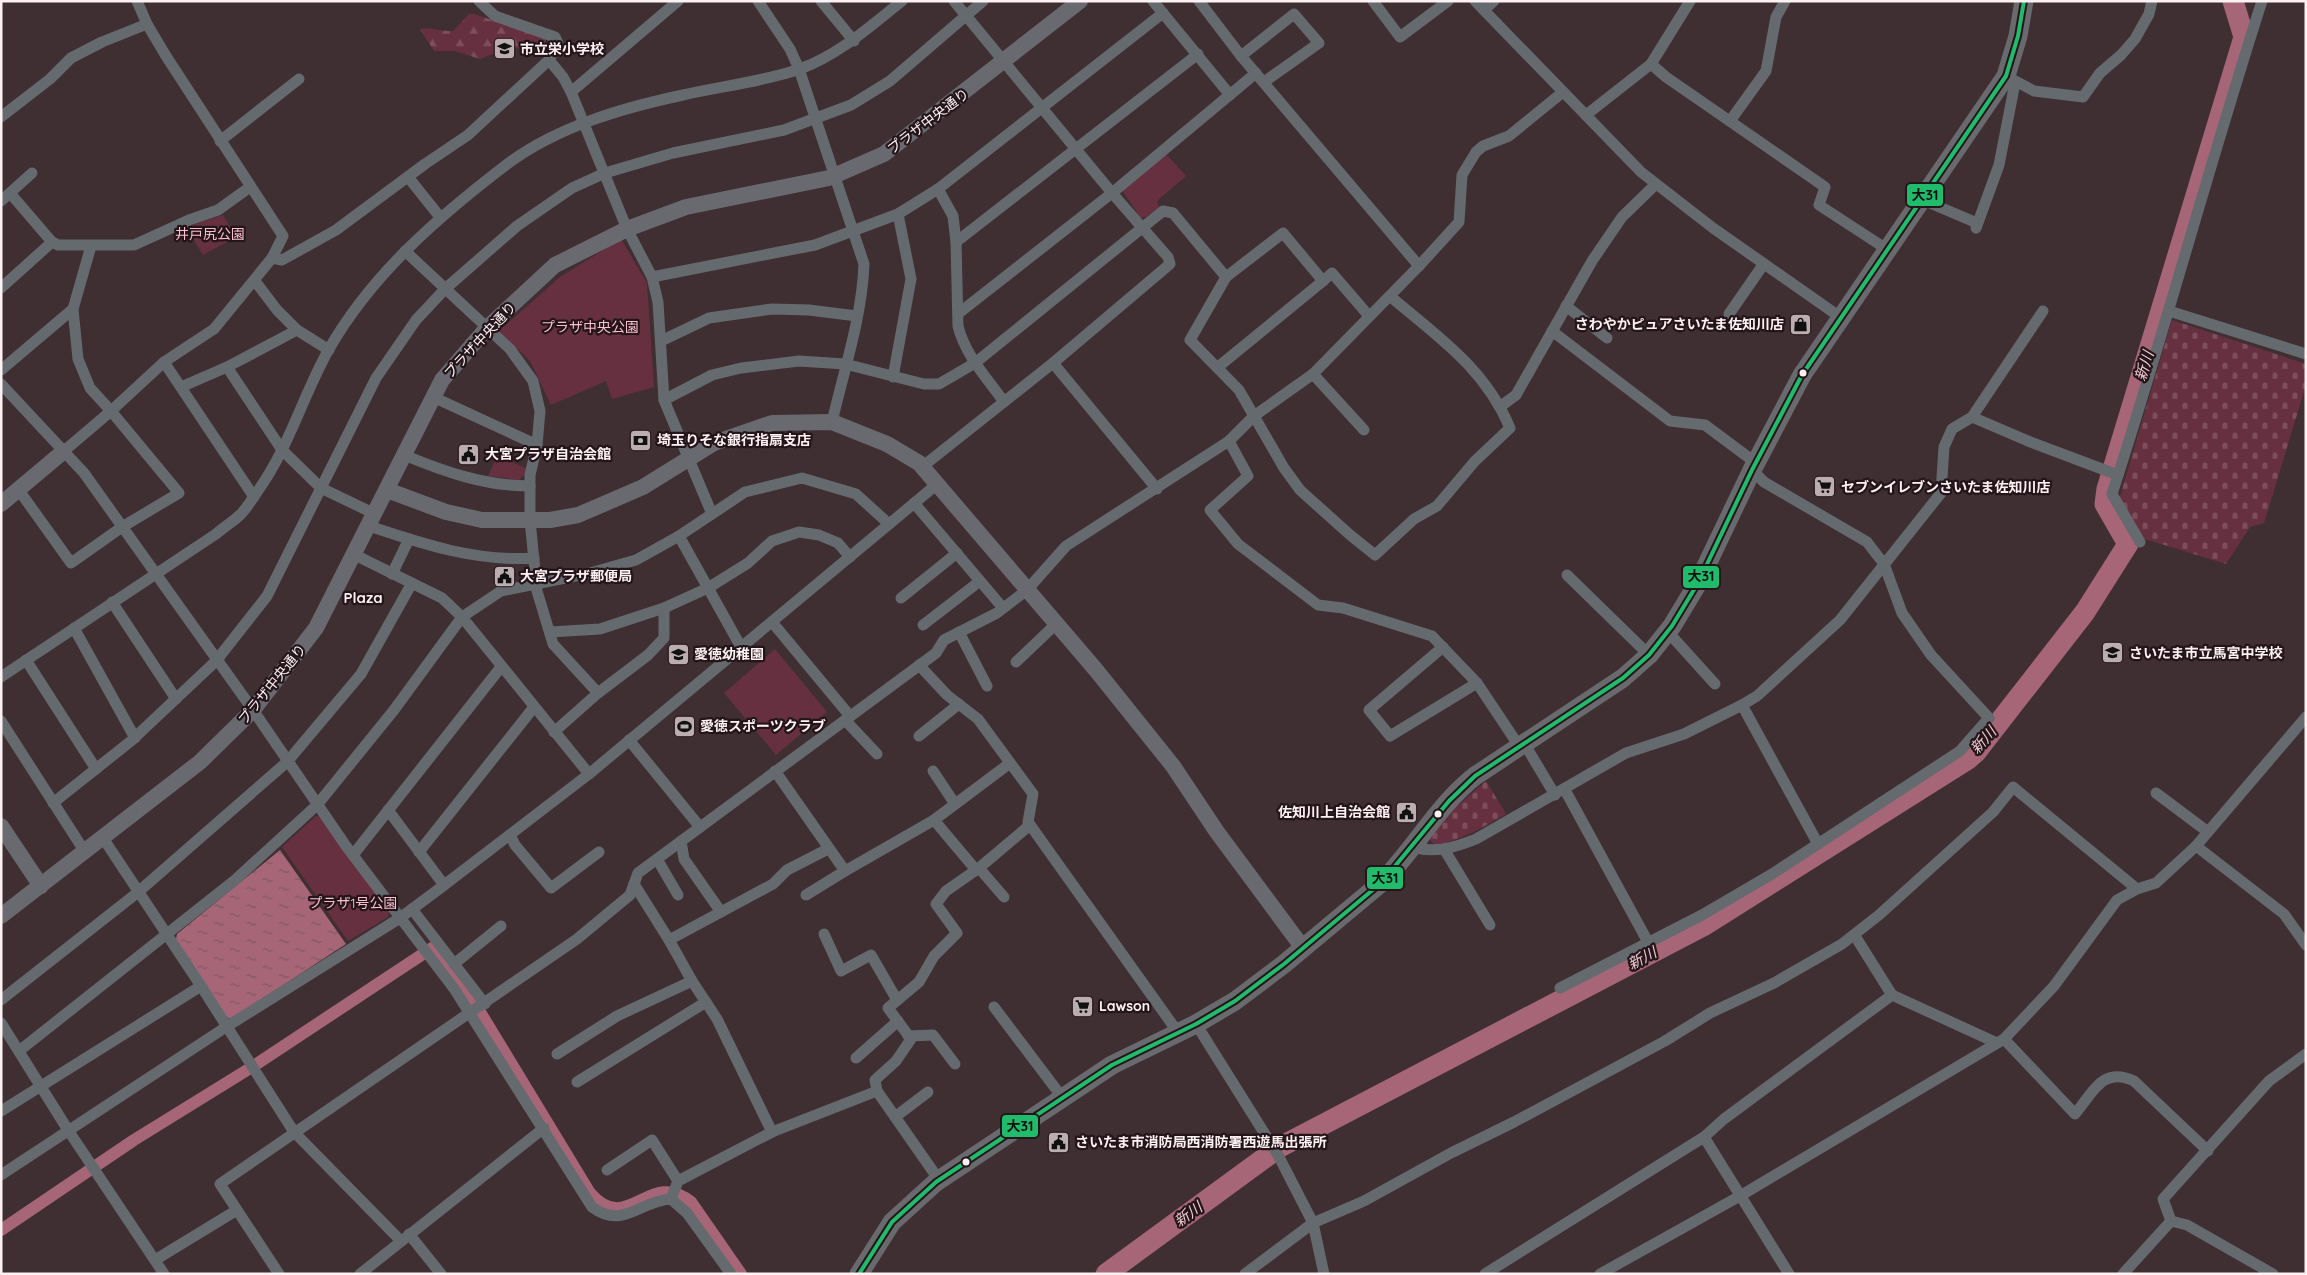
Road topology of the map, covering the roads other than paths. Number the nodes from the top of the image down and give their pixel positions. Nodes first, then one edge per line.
1 (137, 1) edge
2 (479, 1) edge
3 (678, 1) edge
4 (758, 1) edge
5 (821, 1) edge
6 (954, 1) edge
7 (983, 1) edge
8 (1080, 1) edge
9 (1153, 1) edge
10 (1199, 1) edge
11 (1373, 1) edge
12 (1448, 1) edge
13 (1475, 1) edge
14 (1494, 1) edge
15 (1690, 1) edge
16 (1785, 1) edge
17 (2024, 1) edge
18 (2152, 1) edge
19 (2262, 1) edge
20 (895, 3) edge
21 (1484, 10) junction
22 (1163, 13) junction
23 (965, 16) junction
24 (146, 24) junction
25 (854, 41) junction
26 (1198, 54) junction
27 (1241, 56) junction
28 (549, 60) junction
29 (1003, 63) junction
30 (1651, 64) junction
31 (799, 69) junction
32 (1260, 77) junction
33 (299, 79) dead end
34 (2010, 79) junction
35 (571, 92) junction
36 (1564, 92) junction
37 (1230, 95) junction
38 (1043, 107) junction
39 (1586, 116) junction
40 (1, 117) edge
41 (816, 118) junction
42 (1730, 121) junction
43 (585, 123) junction
44 (220, 141) junction
45 (1076, 148) junction
46 (32, 173) dead end
47 (605, 173) junction
48 (834, 176) junction
49 (408, 177) junction
50 (1656, 184) junction
51 (250, 187) junction
52 (938, 189) junction
53 (1112, 193) junction
54 (5, 197) edge
55 (1923, 200) junction
56 (898, 214) junction
57 (440, 217) junction
58 (1142, 227) junction
59 (628, 229) junction
60 (854, 231) junction
61 (52, 242) junction
62 (956, 242) junction
63 (90, 246) junction
64 (1888, 250) junction
65 (404, 251) junction
66 (272, 258) junction
67 (1763, 264) junction
68 (1419, 266) junction
69 (652, 277) junction
70 (1226, 277) junction
71 (255, 281) junction
72 (1323, 281) junction
73 (1, 288) edge
74 (445, 289) junction
75 (1391, 297) junction
76 (1566, 306) junction
77 (73, 309) junction
78 (2043, 311) dead end
79 (2169, 311) junction
80 (959, 313) junction
81 (1729, 314) dead end
82 (858, 316) junction
83 (1369, 316) junction
84 (1840, 317) junction
85 (488, 328) junction
86 (297, 330) junction
87 (1552, 331) junction
88 (1607, 338) dead end
89 (661, 341) junction
90 (329, 350) junction
91 (2306, 354) edge
92 (164, 362) junction
93 (975, 363) junction
94 (1053, 363) junction
95 (845, 364) junction
96 (227, 367) junction
97 (1218, 367) junction
98 (1, 370) edge
99 (1313, 374) junction
100 (893, 377) junction
101 (1, 384) edge
102 (182, 387) junction
103 (434, 397) junction
104 (664, 400) junction
105 (1004, 402) junction
106 (1501, 406) junction
107 (111, 411) junction
108 (1254, 416) junction
109 (1972, 416) junction
110 (832, 422) junction
111 (1364, 430) dead end
112 (1229, 442) junction
113 (537, 445) junction
114 (282, 450) junction
115 (64, 451) junction
116 (404, 454) junction
117 (689, 459) junction
118 (1754, 467) junction
119 (922, 468) junction
120 (2118, 475) junction
121 (936, 485) junction
122 (530, 486) junction
123 (321, 488) junction
124 (18, 489) junction
125 (1157, 489) junction
126 (387, 490) junction
127 (254, 497) junction
128 (914, 503) junction
129 (1, 504) edge
130 (712, 514) junction
131 (372, 520) junction
132 (530, 520) junction
133 (889, 524) junction
134 (122, 527) junction
135 (679, 536) junction
136 (409, 539) junction
137 (2140, 542) dead end
138 (957, 553) junction
139 (355, 555) junction
140 (850, 557) junction
141 (534, 558) junction
142 (1884, 564) junction
143 (154, 574) junction
144 (392, 574) junction
145 (1567, 575) dead end
146 (980, 581) junction
147 (412, 583) junction
148 (536, 583) junction
149 (708, 588) junction
150 (1027, 590) junction
151 (901, 598) dead end
152 (112, 602) junction
153 (664, 608) junction
154 (1003, 608) junction
155 (462, 617) junction
156 (772, 622) junction
157 (1056, 624) junction
158 (922, 625) dead end
159 (74, 628) junction
160 (550, 632) junction
161 (959, 632) junction
162 (1668, 632) junction
163 (1443, 647) junction
164 (741, 648) junction
165 (1649, 655) junction
166 (26, 660) junction
167 (216, 660) junction
168 (1016, 662) dead end
169 (919, 665) junction
170 (501, 667) junction
171 (1, 677) edge
172 (1477, 683) junction
173 (1715, 684) dead end
174 (987, 686) dead end
175 (598, 693) junction
176 (176, 699) junction
177 (959, 704) junction
178 (1742, 705) junction
179 (534, 707) junction
180 (253, 710) junction
181 (2306, 716) edge
182 (848, 718) junction
183 (1, 722) edge
184 (554, 732) junction
185 (919, 736) dead end
186 (135, 738) junction
187 (630, 740) junction
188 (1521, 745) junction
189 (876, 754) dead end
190 (287, 762) junction
191 (1010, 763) junction
192 (96, 769) junction
193 (775, 771) junction
194 (933, 772) dead end
195 (589, 774) junction
196 (1560, 792) junction
197 (2156, 793) dead end
198 (53, 803) junction
199 (955, 804) junction
200 (318, 805) junction
201 (388, 810) junction
202 (934, 820) junction
203 (1030, 825) junction
204 (1, 826) edge
205 (700, 827) junction
206 (2208, 832) junction
207 (510, 835) junction
208 (103, 838) junction
209 (681, 841) junction
210 (6, 844) edge
211 (1818, 844) junction
212 (2196, 846) junction
213 (1412, 847) junction
214 (828, 849) junction
215 (1444, 849) junction
216 (85, 852) junction
217 (419, 852) junction
218 (599, 852) dead end
219 (353, 855) junction
220 (657, 859) junction
221 (978, 869) junction
222 (845, 871) junction
223 (634, 884) junction
224 (444, 885) junction
225 (41, 886) junction
226 (2137, 889) junction
227 (138, 893) junction
228 (678, 895) dead end
229 (806, 895) dead end
230 (1004, 897) dead end
231 (412, 909) junction
232 (721, 912) junction
233 (1, 916) edge
234 (400, 918) junction
235 (1490, 925) dead end
236 (502, 926) dead end
237 (165, 933) junction
238 (824, 934) dead end
239 (1855, 936) junction
240 (670, 940) junction
241 (1648, 942) junction
242 (2305, 942) edge
243 (1303, 948) junction
244 (454, 964) junction
245 (692, 981) junction
246 (201, 986) junction
247 (1560, 988) dead end
248 (1892, 995) junction
249 (1, 1000) edge
250 (898, 1000) junction
251 (706, 1002) junction
252 (485, 1004) junction
253 (994, 1007) dead end
254 (471, 1014) junction
255 (898, 1021) junction
256 (1, 1023) edge
257 (1196, 1024) junction
258 (226, 1027) junction
259 (1177, 1032) junction
260 (908, 1036) junction
261 (2001, 1041) junction
262 (19, 1051) junction
263 (557, 1054) dead end
264 (2306, 1054) edge
265 (856, 1058) dead end
266 (955, 1064) dead end
267 (577, 1082) dead end
268 (42, 1086) junction
269 (877, 1091) junction
270 (928, 1092) dead end
271 (1062, 1098) junction
272 (1, 1111) edge
273 (895, 1116) junction
274 (544, 1128) junction
275 (68, 1130) junction
276 (294, 1132) junction
277 (772, 1132) junction
278 (1704, 1137) junction
279 (2208, 1151) junction
280 (607, 1170) dead end
281 (1, 1175) edge
282 (939, 1180) junction
283 (678, 1181) junction
284 (1740, 1196) junction
285 (671, 1199) junction
286 (237, 1210) junction
287 (2171, 1221) junction
288 (1313, 1223) junction
289 (405, 1237) junction
290 (155, 1260) junction
291 (164, 1274) edge
292 (279, 1274) edge
293 (360, 1274) edge
294 (441, 1274) edge
295 (731, 1274) edge
296 (859, 1274) edge
297 (1245, 1274) edge
298 (1324, 1274) edge
299 (1485, 1274) edge
300 (1600, 1274) edge
301 (1788, 1274) edge
302 (2123, 1274) edge
303 (2273, 1274) edge

1 - 24 street
2 - 28 street
3 - 35 street
4 - 31 street
5 - 25 street
6 - 23 street
7 - 23 street
8 - 29 street, プラザ中央通り
9 - 22 street
10 - 27 street
11 - 12 street
13 - 21 street
14 - 21 street
15 - 30 street
16 - 42 street
17 - 34 main road
18 - 34 street
19 - 79 street
20 - 25 street
21 - 36 street
22 - 26 street
22 - 38 street
23 - 29 street
23 - 41 street
24 - 40 street
24 - 44 street
25 - 31 street
26 - 37 street
26 - 45 street
27 - 32 street
27 - 32 street
28 - 35 street
28 - 49 street
29 - 38 street
29 - 48 street, プラザ中央通り
30 - 39 street
30 - 42 street
31 - 41 street
31 - 43 street
32 - 37 street
32 - 68 street
33 - 44 street
34 - 55 main road
34 - 55 street
35 - 43 street
36 - 39 street
36 - 68 street
37 - 53 street
38 - 45 street
38 - 52 street
39 - 50 street
41 - 47 street
41 - 48 street
42 - 64 street
43 - 47 street
43 - 57 street
44 - 51 street
45 - 53 street
45 - 62 street
46 - 54 street
47 - 59 street
47 - 74 street
48 - 59 street, プラザ中央通り
48 - 60 street
49 - 57 street
49 - 66 street
50 - 67 street
50 - 76 street
51 - 63 street
51 - 66 street
52 - 56 street
52 - 62 street
53 - 58 street
53 - 80 street
54 - 61 street
55 - 64 main road
56 - 60 street
56 - 100 street
57 - 65 street
58 - 70 street
58 - 93 street
58 - 94 street
59 - 69 street
59 - 85 street, プラザ中央通り
60 - 69 street
60 - 82 street
61 - 63 street
61 - 73 street
62 - 80 street
63 - 77 street
64 - 84 main road
65 - 74 street
65 - 90 street
66 - 71 street
67 - 81 street
67 - 84 street
68 - 75 street
69 - 89 street
70 - 72 street
70 - 97 street
71 - 86 street
71 - 92 street
72 - 83 street
72 - 97 street
74 - 85 street
74 - 123 street
75 - 83 street
75 - 106 street
76 - 87 street
76 - 88 street
77 - 98 street
77 - 107 street
78 - 109 street
79 - 91 street
79 - 120 street
80 - 93 street
82 - 89 street
82 - 95 street
83 - 99 street
84 - 118 main road
85 - 103 street, プラザ中央通り
85 - 113 street
86 - 90 street
86 - 96 street
87 - 106 street
87 - 118 street
89 - 104 street
90 - 114 street
92 - 102 street
92 - 107 street
93 - 100 street
93 - 105 street
94 - 105 street
94 - 125 street
95 - 100 street
95 - 104 street
95 - 110 street
96 - 102 street
96 - 114 street
97 - 108 street
99 - 108 street
99 - 111 street
101 - 115 street
102 - 127 street
103 - 113 street
103 - 116 street, プラザ中央通り
104 - 117 street
105 - 119 street
106 - 108 street
107 - 115 street
107 - 134 street
108 - 112 street
109 - 120 street
109 - 142 street
110 - 117 street
110 - 119 street
112 - 125 street
112 - 163 street
113 - 122 street
114 - 123 street
114 - 127 street
115 - 124 street
115 - 134 street
116 - 122 street
116 - 126 street, プラザ中央通り
117 - 130 street
117 - 132 street
118 - 142 street
118 - 162 main road
119 - 121 street
120 - 137 street
121 - 128 street
121 - 150 street
122 - 132 street
123 - 131 street
123 - 167 street
124 - 129 street
124 - 134 street
125 - 150 street
126 - 131 street, プラザ中央通り
126 - 132 street
127 - 143 street
128 - 133 street
128 - 138 street
130 - 133 street
130 - 135 street
131 - 136 street
131 - 139 street, プラザ中央通り
132 - 141 street
133 - 140 street
134 - 143 street
135 - 148 street
135 - 149 street
136 - 141 street
136 - 144 street
138 - 146 street
138 - 151 street
139 - 144 street
139 - 180 street, プラザ中央通り
140 - 149 street
140 - 156 street
141 - 148 street
142 - 178 street
142 - 211 street
143 - 152 street
143 - 167 street
144 - 147 street
145 - 165 street
146 - 154 street
146 - 158 street
147 - 155 street
147 - 190 street
148 - 155 street
148 - 160 street
149 - 153 street
149 - 164 street
150 - 154 street
150 - 157 street
152 - 159 street
152 - 176 street
153 - 160 street
153 - 175 street
154 - 161 street
155 - 170 street
155 - 200 street
156 - 164 street
156 - 182 street
157 - 168 street
157 - 243 street
159 - 166 street
159 - 186 street
160 - 175 street
161 - 169 street
161 - 174 street
162 - 165 main road
162 - 173 street
163 - 172 street
163 - 172 street
164 - 187 street
165 - 188 main road
166 - 171 street
166 - 192 street
167 - 176 street
167 - 180 street
169 - 177 street
169 - 182 street
170 - 179 street
170 - 201 street
172 - 188 street
175 - 184 street
176 - 186 street
177 - 185 street
177 - 191 street
178 - 196 street
178 - 211 street
179 - 184 street
179 - 217 street
180 - 190 street
180 - 208 street, プラザ中央通り
181 - 206 street
182 - 189 street
182 - 193 street
183 - 198 street
184 - 195 street
186 - 192 street
187 - 195 street
187 - 205 street
188 - 196 street
188 - 213 main road
190 - 200 street
190 - 227 street
191 - 199 street
191 - 203 street
192 - 198 street
193 - 205 street
193 - 214 street
194 - 199 street
195 - 207 street
196 - 215 street
196 - 241 street
197 - 206 street
198 - 216 street
199 - 202 street
200 - 219 street
200 - 237 street
201 - 217 street
201 - 219 street
202 - 221 street
202 - 222 street
203 - 221 street
203 - 259 street
204 - 210 street
205 - 209 street
206 - 212 street
207 - 218 street
207 - 224 street
208 - 216 street, プラザ中央通り
208 - 227 street
209 - 220 street
209 - 232 street
210 - 225 street
211 - 241 street
212 - 226 street
212 - 242 street
213 - 215 street
213 - 243 main road
214 - 222 street
214 - 232 street
215 - 235 street
216 - 225 street, プラザ中央通り
217 - 224 street
219 - 234 street
220 - 223 street
220 - 228 street
221 - 230 street
221 - 250 street
222 - 229 street
223 - 240 street
223 - 252 street
224 - 231 street
225 - 233 street, プラザ中央通り
226 - 239 street
226 - 261 street
227 - 237 street
227 - 249 street
231 - 234 street
231 - 244 street
232 - 240 street
234 - 254 street
234 - 258 street
236 - 244 street
237 - 246 street
237 - 262 street
238 - 250 street
239 - 248 street
239 - 288 street
240 - 245 street
241 - 247 street
243 - 257 main road
244 - 252 street
245 - 251 street
245 - 263 street
246 - 258 street
246 - 268 street
248 - 261 street
248 - 278 street
250 - 255 street
251 - 267 street
251 - 277 street
252 - 254 street
253 - 271 street
254 - 274 street
254 - 276 street
255 - 260 street
255 - 265 street
256 - 262 street
257 - 259 main road
257 - 288 street
258 - 275 street
258 - 276 street
259 - 271 main road
260 - 266 street
260 - 269 street
261 - 279 street
261 - 284 street
262 - 268 street
264 - 279 street
268 - 272 street
268 - 275 street
269 - 273 street
269 - 277 street
270 - 273 street
271 - 282 main road
273 - 282 street
274 - 285 street
274 - 289 street
275 - 281 street
275 - 290 street
276 - 286 street
276 - 289 street
277 - 283 street
278 - 284 street
278 - 299 street
279 - 287 street
280 - 283 street
282 - 296 main road
283 - 285 street
284 - 300 street
284 - 301 street
285 - 295 street
286 - 290 street
286 - 292 street
287 - 302 street
287 - 303 street
288 - 297 street
288 - 298 street
289 - 293 street
289 - 294 street
290 - 291 street

